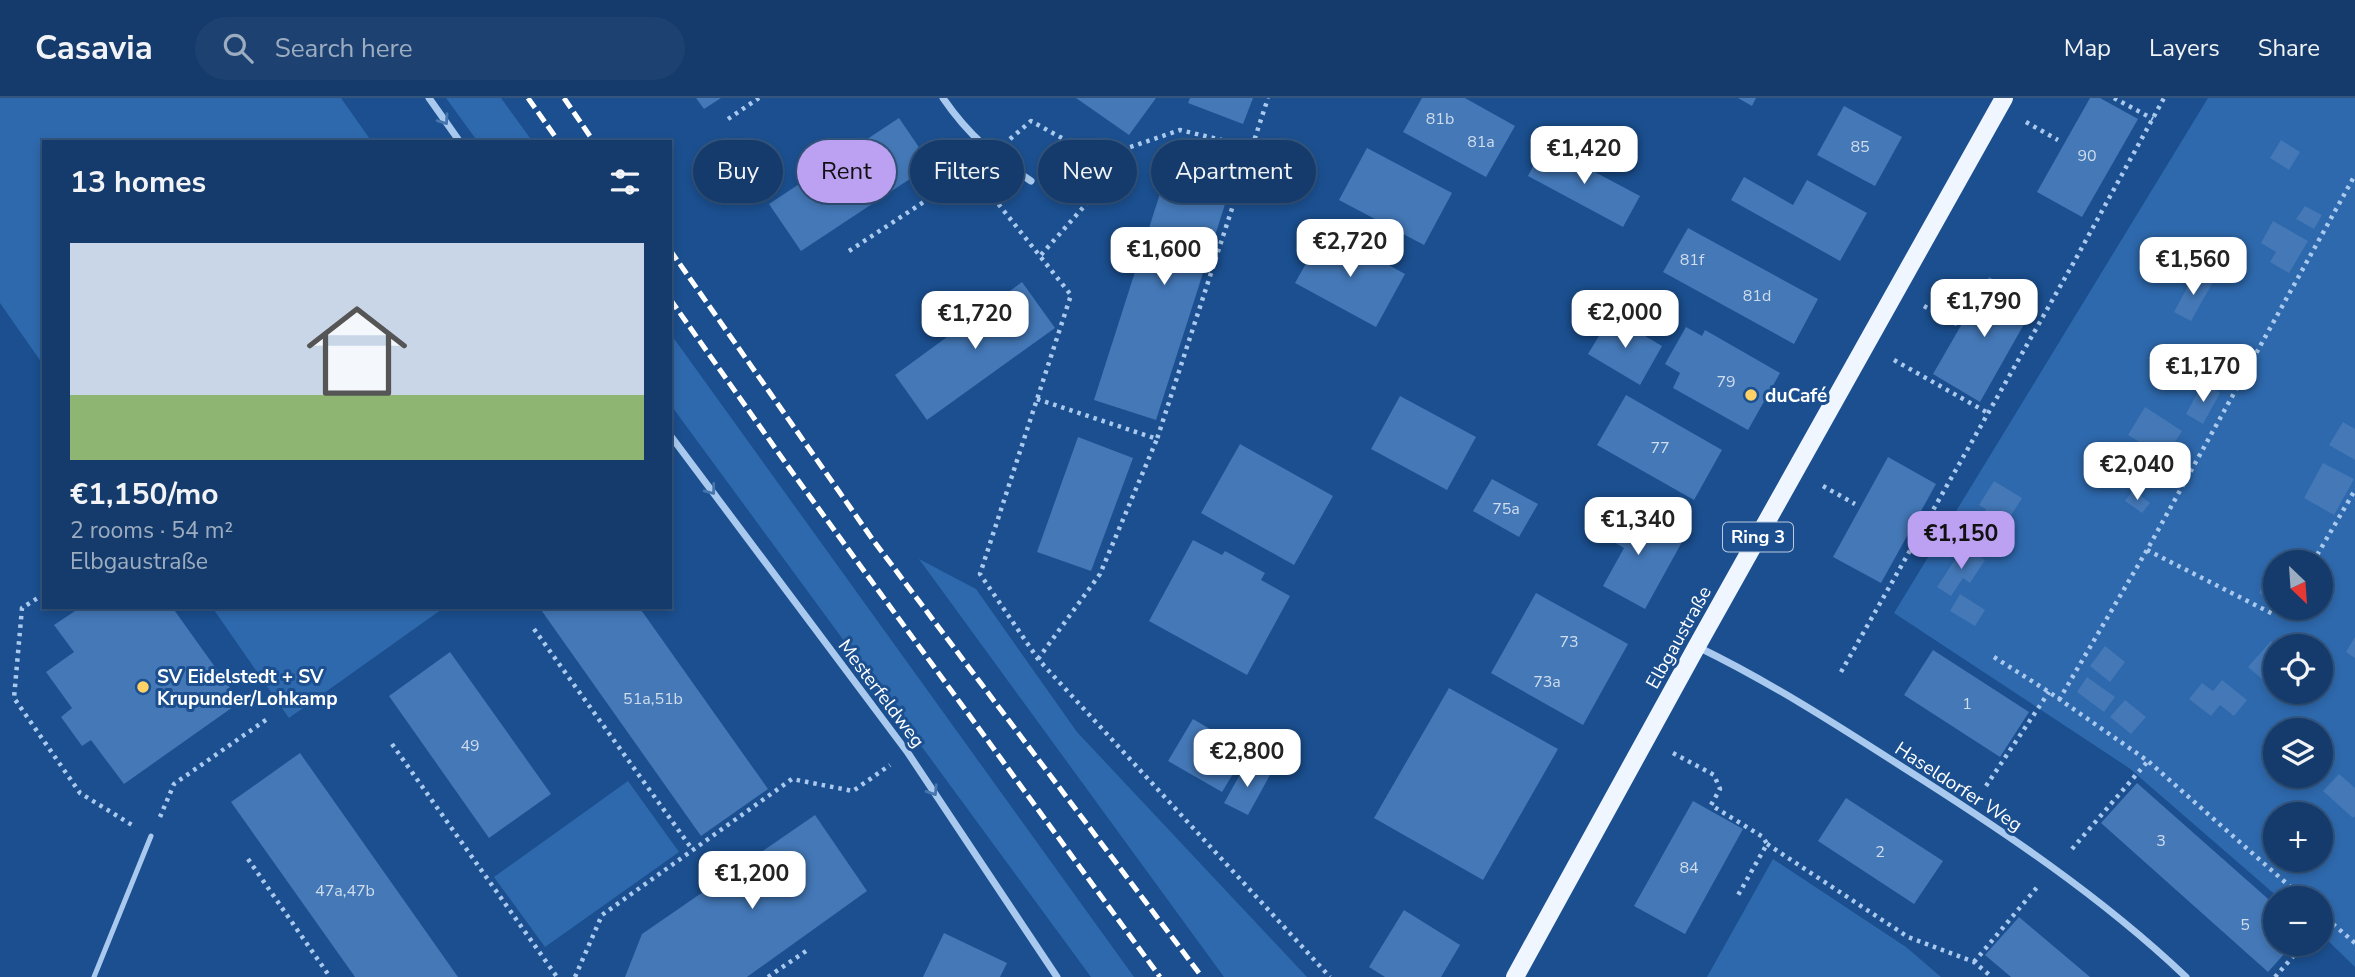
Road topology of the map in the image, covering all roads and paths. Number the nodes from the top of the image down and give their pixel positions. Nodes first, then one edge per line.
1 (429, 98) edge
2 (760, 98) edge
3 (943, 98) edge
4 (1268, 98) edge
5 (2004, 98) edge
6 (2114, 98) edge
7 (2164, 98) edge
8 (728, 119) dead end
9 (2153, 119) junction
10 (2026, 122) dead end
11 (459, 140) edge
12 (977, 140) edge
13 (1009, 140) edge
14 (1065, 140) edge
15 (1222, 140) edge
16 (1253, 140) edge
17 (2058, 140) dead end
18 (1137, 145) edge
19 (1024, 176) edge
20 (2355, 176) edge
21 (1031, 181) dead end
22 (923, 203) edge
23 (998, 203) edge
24 (1087, 203) edge
25 (1233, 203) edge
26 (849, 251) dead end
27 (1040, 256) junction
28 (1924, 306) dead end
29 (1957, 324) dead end
30 (1894, 360) dead end
31 (1037, 400) junction
32 (1988, 413) junction
33 (672, 438) edge
34 (1157, 439) junction
35 (1823, 486) dead end
36 (2355, 490) edge
37 (1855, 505) dead end
38 (2147, 550) junction
39 (2320, 550) edge
40 (42, 594) edge
41 (2263, 609) edge
42 (534, 629) dead end
43 (1697, 646) junction
44 (1994, 657) dead end
45 (1038, 659) junction
46 (1842, 672) dead end
47 (2049, 692) junction
48 (2059, 700) junction
49 (270, 717) dead end
50 (392, 744) dead end
51 (908, 753) junction
52 (1673, 753) dead end
53 (2148, 761) junction
54 (1986, 786) dead end
55 (151, 836) junction
56 (1767, 844) junction
57 (692, 849) junction
58 (2072, 849) dead end
59 (248, 859) dead end
60 (2040, 883) dead end
61 (2289, 886) edge
62 (1737, 897) dead end
63 (2333, 924) edge
64 (2355, 943) edge
65 (806, 951) dead end
66 (2294, 956) edge
67 (1974, 962) junction
68 (94, 977) edge
69 (330, 977) edge
70 (557, 977) edge
71 (575, 977) edge
72 (768, 977) edge
73 (1057, 977) edge
74 (1331, 977) edge
75 (1515, 977) edge
76 (1992, 977) edge
77 (2186, 977) edge
78 (2275, 977) edge

1 -> 11 street
2 - 8 path
3 - 12 street
4 - 16 path
5 - 43 main road, Elbgaustraße / Ring 3
6 - 9 path
7 - 9 path
9 - 32 path
10 - 17 path
13 - 14 path
15 - 18 path
19 - 21 street
20 - 38 path
22 - 26 path
23 - 27 path
24 - 27 path
25 - 34 path
27 - 31 path
28 - 29 path
30 - 32 path
31 - 34 path
31 - 45 path
32 - 46 path
33 -> 51 street, Mesterfeldweg
34 - 45 path
35 - 37 path
36 - 39 path
38 - 41 path
38 - 48 path
40 - 55 path
42 - 57 path
43 - 75 main road, Elbgaustraße / Ring 3
43 - 77 street, Haseldorfer Weg
44 - 47 path
45 - 74 path
47 - 48 path
47 - 54 path
48 - 53 path
49 - 55 path
50 - 70 path
51 - 57 path
51 -> 73 street, Mesterfeldweg
52 - 56 path
53 - 58 path
53 - 61 path
55 - 68 lane
56 - 62 path
56 - 67 path
57 - 71 path
59 - 69 path
60 - 67 path
63 - 64 path
65 - 72 path
66 - 78 path
67 - 76 path

